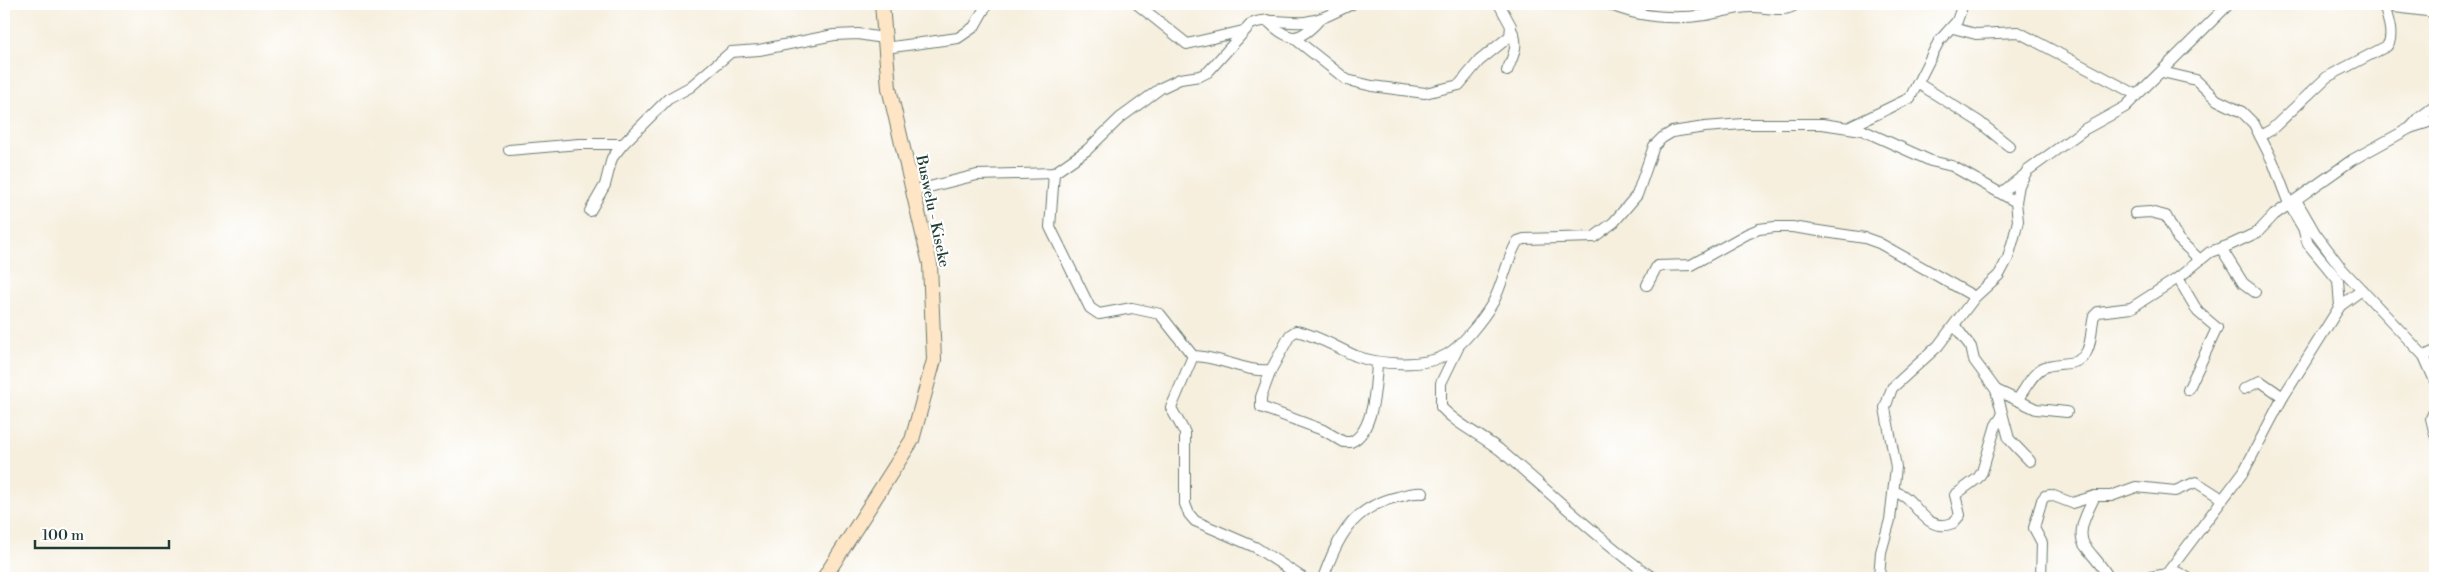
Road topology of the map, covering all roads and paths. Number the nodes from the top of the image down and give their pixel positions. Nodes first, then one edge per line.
1 (882, 4) edge
2 (987, 4) edge
3 (1137, 4) edge
4 (1352, 4) edge
5 (1499, 4) edge
6 (1609, 4) edge
7 (1796, 4) edge
8 (1963, 4) edge
9 (2229, 4) edge
10 (2372, 4) edge
11 (1747, 5) edge
12 (1733, 6) edge
13 (2384, 6) junction
14 (2435, 12) edge
15 (1268, 20) junction
16 (1318, 20) junction
17 (1953, 28) junction
18 (1244, 31) junction
19 (1512, 32) junction
20 (1294, 38) junction
21 (884, 43) junction
22 (1507, 71) dead end
23 (2162, 72) junction
24 (1919, 84) junction
25 (2137, 95) junction
26 (2435, 106) edge
27 (1872, 116) junction
28 (2435, 120) edge
29 (1850, 128) junction
30 (2410, 128) junction
31 (1873, 134) junction
32 (2260, 136) junction
33 (623, 144) junction
34 (2009, 146) dead end
35 (509, 150) dead end
36 (1054, 173) junction
37 (2024, 175) junction
38 (913, 191) junction
39 (2001, 193) junction
40 (2016, 202) junction
41 (2292, 202) junction
42 (590, 211) dead end
43 (2135, 213) dead end
44 (2221, 248) junction
45 (2198, 259) junction
46 (2178, 278) junction
47 (1647, 285) dead end
48 (2362, 290) junction
49 (2255, 292) dead end
50 (1975, 297) junction
51 (2340, 306) junction
52 (1955, 326) junction
53 (1458, 346) junction
54 (2435, 351) edge
55 (1193, 356) junction
56 (2424, 356) junction
57 (1377, 362) junction
58 (1271, 370) junction
59 (2435, 381) edge
60 (2244, 388) dead end
61 (1996, 390) junction
62 (2188, 390) dead end
63 (2283, 397) junction
64 (2017, 400) junction
65 (2435, 410) edge
66 (2067, 412) dead end
67 (2002, 416) junction
68 (2435, 435) edge
69 (2030, 461) dead end
70 (1423, 492) dead end
71 (1894, 492) junction
72 (2095, 496) junction
73 (2221, 498) junction
74 (2168, 572) junction
75 (824, 578) edge
76 (1303, 578) edge
77 (1323, 578) edge
78 (1653, 578) edge
79 (1879, 578) edge
80 (2041, 578) edge
81 (2109, 578) edge
82 (2146, 578) edge
83 (2188, 578) edge

1 - 21 main road, Buswelu - Kiseke
2 - 21 street
3 - 18 street
4 - 16 street
5 - 19 street
6 - 12 street
7 - 11 street
8 - 17 street
9 - 23 street
10 - 13 street
11 - 12 street
13 - 14 street
13 - 32 street
15 - 16 street
15 - 18 street
15 - 20 street
16 - 20 street
17 - 24 street
17 - 25 street
18 - 36 street
19 - 20 street
19 - 22 street
21 - 33 street
21 - 38 main road, Buswelu - Kiseke
23 - 25 street
23 - 32 street
24 - 27 street
24 - 34 street
25 - 37 street
26 - 30 street
27 - 29 street
27 - 31 street
28 - 30 street
29 - 31 street
29 - 53 street
30 - 41 street
31 - 39 street
32 - 41 street
33 - 35 street
33 - 42 street
36 - 38 street
36 - 55 street
37 - 39 street
37 - 40 street
38 - 75 main road, Buswelu - Kiseke
39 - 40 street
40 - 50 street
41 - 44 street
41 - 48 street
41 - 51 street
43 - 45 street
44 - 45 street
44 - 49 street
45 - 46 street
46 - 62 street
46 - 64 street
47 - 50 street
48 - 51 street
48 - 56 street
50 - 52 street
51 - 63 street
52 - 61 street
52 - 71 street
53 - 57 street
53 - 78 street
54 - 56 street
55 - 58 street
55 - 76 street
56 - 59 street
57 - 58 street
57 - 58 street
60 - 63 street
61 - 64 street
61 - 67 street
63 - 73 street
64 - 66 street
65 - 68 street
67 - 69 street
67 - 71 street
70 - 77 street
71 - 79 street
72 - 73 street
72 - 80 street
72 - 81 street
73 - 74 street
74 - 82 street
74 - 83 street

